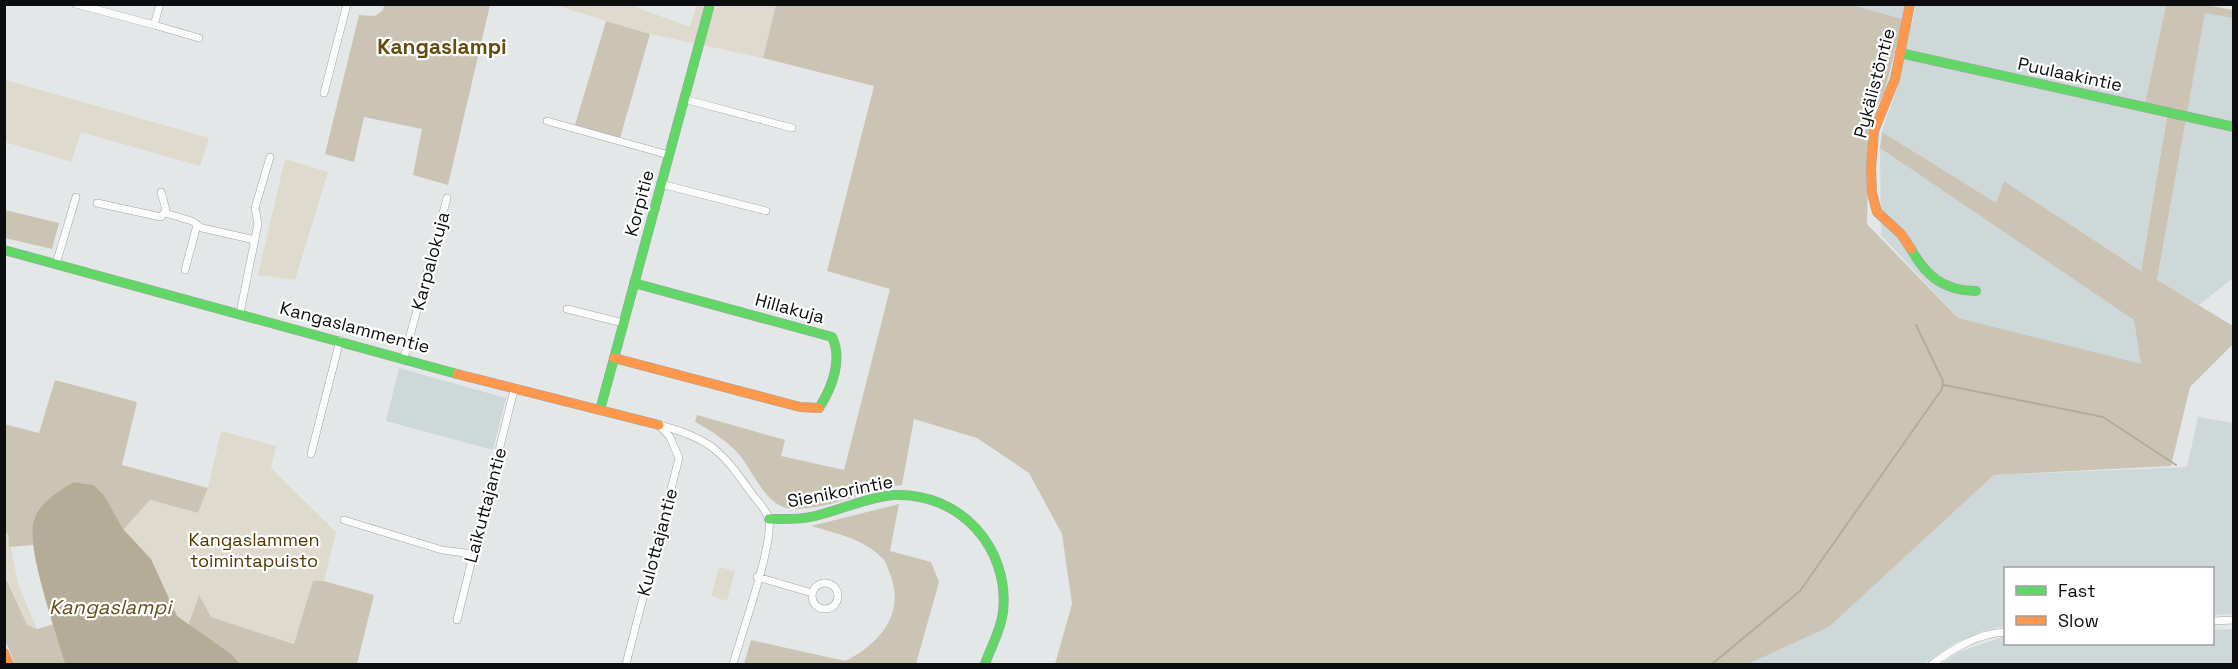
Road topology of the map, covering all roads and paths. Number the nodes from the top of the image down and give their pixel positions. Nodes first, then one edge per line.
1 (76, 4) edge
2 (160, 4) edge
3 (347, 4) edge
4 (710, 4) edge
5 (1910, 4) edge
6 (154, 26) junction
7 (199, 38) dead end
8 (1900, 53) junction
9 (324, 93) dead end
10 (684, 99) junction
11 (547, 121) dead end
12 (2234, 127) edge
13 (792, 128) dead end
14 (669, 155) junction
15 (270, 157) dead end
16 (661, 184) junction
17 (161, 192) dead end
18 (76, 197) dead end
19 (447, 198) dead end
20 (97, 203) dead end
21 (766, 211) dead end
22 (165, 213) junction
23 (197, 225) junction
24 (255, 240) junction
25 (4, 250) edge
26 (56, 264) junction
27 (185, 270) dead end
28 (634, 283) junction
29 (1976, 291) dead end
30 (567, 309) dead end
31 (240, 313) junction
32 (624, 323) junction
33 (340, 340) junction
34 (404, 358) junction
35 (614, 358) junction
36 (514, 390) junction
37 (600, 410) junction
38 (659, 425) junction
39 (311, 454) dead end
40 (769, 519) junction
41 (344, 520) dead end
42 (473, 554) junction
43 (757, 577) junction
44 (812, 593) dead end
45 (457, 620) dead end
46 (2234, 620) edge
47 (2214, 621) edge
48 (2004, 632) edge
49 (4, 653) edge
50 (9, 664) edge
51 (626, 664) edge
52 (733, 664) edge
53 (985, 664) edge
54 (1932, 664) edge

1 - 6 street
2 - 6 street
3 - 9 street
4 - 10 street, Korpitie
5 - 8 street, Pykälistöntie
6 - 7 street
8 - 12 street, Puulaakintie
8 - 29 street, Pykälistöntie
10 - 13 street
10 - 14 street, Korpitie
11 - 14 street
14 - 16 street, Korpitie
15 - 24 street
16 - 21 street
16 - 28 street, Korpitie
17 - 22 street
18 - 26 street
19 - 34 street, Karpalokuja
20 - 22 street
22 - 23 street
23 - 24 street
23 - 27 street
24 - 31 street
25 - 26 street, Kangaslammentie
26 - 31 street, Kangaslammentie
28 - 32 street, Korpitie
28 - 35 street, Hillakuja
30 - 32 street
31 - 33 street, Kangaslammentie
32 - 35 street, Korpitie
33 - 34 street, Kangaslammentie
33 - 39 street
34 - 36 street, Kangaslammentie
35 - 37 street, Korpitie
36 - 37 street, Kangaslammentie
36 - 42 street, Laikuttajantie
37 - 38 street, Kangaslammentie
38 - 40 street, Kangaslammentie
38 - 51 street, Kulottajantie
40 - 43 street
40 - 53 street, Sienikorintie
41 - 42 street
42 - 45 street, Laikuttajantie
43 - 44 street
43 - 52 street
46 - 47 street
48 - 54 street
49 - 50 street

